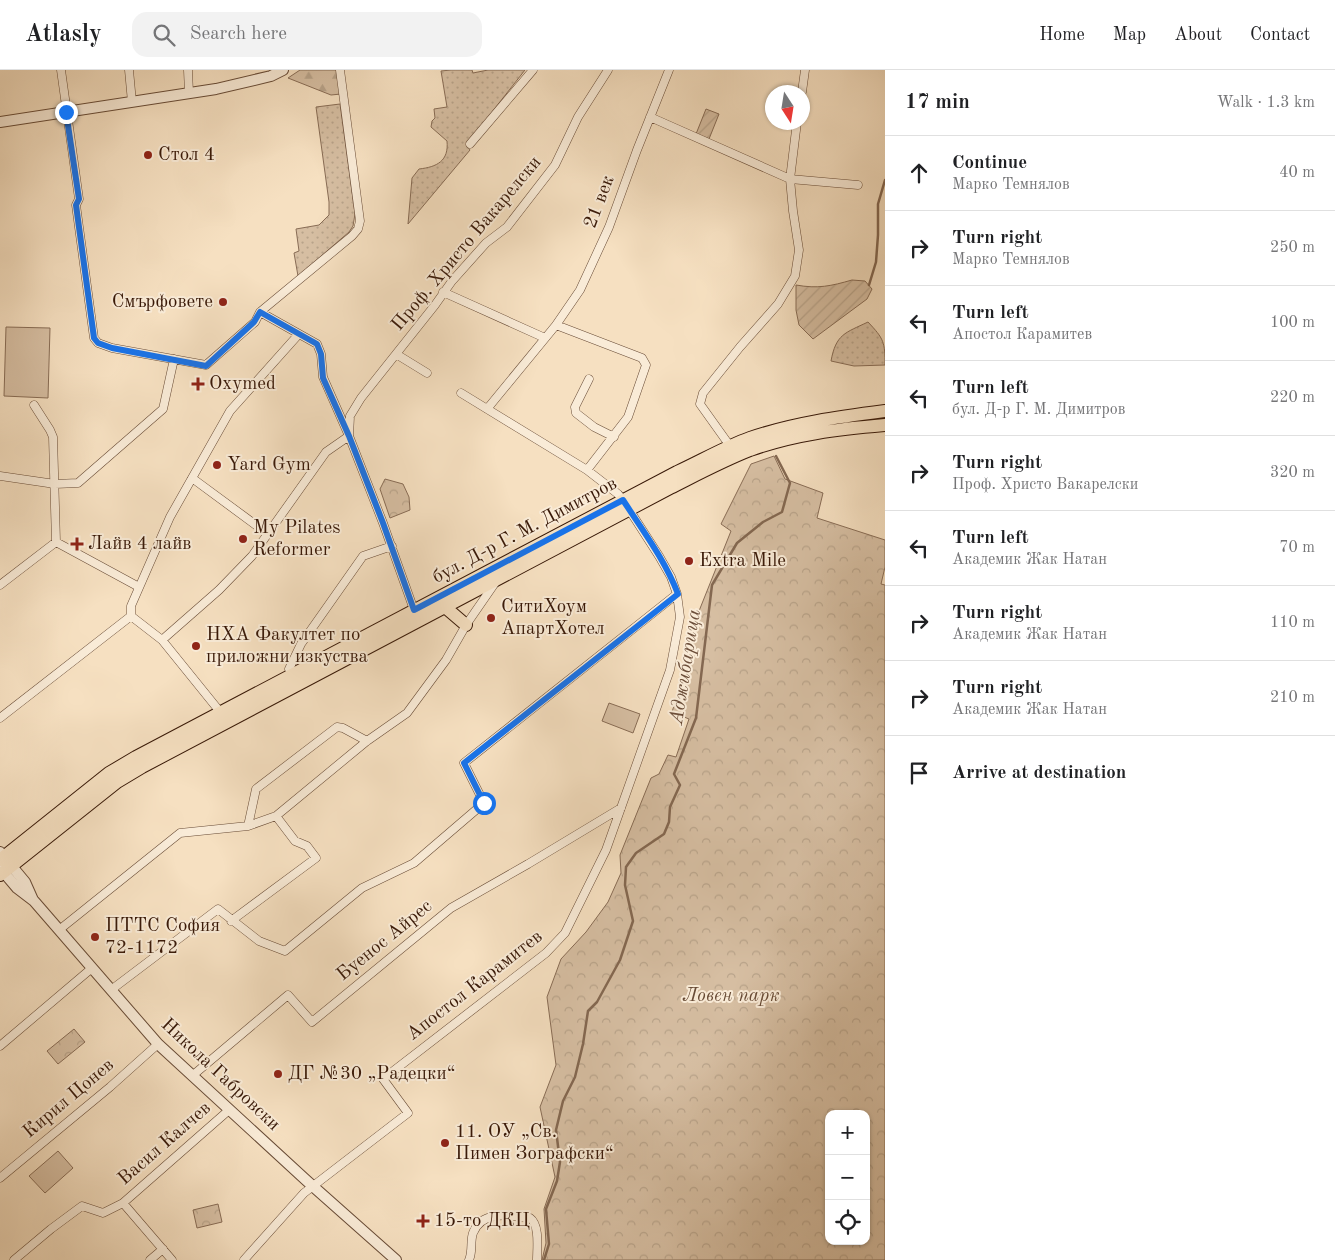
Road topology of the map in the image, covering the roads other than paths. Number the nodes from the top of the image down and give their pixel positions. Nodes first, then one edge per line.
1 (61, 70) edge
2 (129, 70) edge
3 (188, 70) edge
4 (284, 70) edge
5 (340, 70) edge
6 (532, 70) edge
7 (608, 70) edge
8 (669, 70) edge
9 (805, 70) edge
10 (803, 85) edge
11 (189, 93) junction
12 (132, 102) junction
13 (66, 112) junction
14 (650, 117) junction
15 (0, 122) edge
16 (796, 130) edge
17 (470, 144) dead end
18 (790, 179) junction
19 (858, 185) dead end
20 (443, 292) junction
21 (260, 312) junction
22 (556, 325) junction
23 (298, 335) junction
24 (545, 338) junction
25 (396, 354) junction
26 (174, 359) junction
27 (427, 373) dead end
28 (590, 379) dead end
29 (461, 393) dead end
30 (34, 404) dead end
31 (488, 409) junction
32 (885, 411) edge
33 (885, 425) edge
34 (349, 436) junction
35 (614, 437) junction
36 (730, 446) junction
37 (587, 470) junction
38 (0, 476) edge
39 (192, 478) junction
40 (55, 484) junction
41 (626, 505) junction
42 (268, 534) junction
43 (56, 542) junction
44 (392, 546) junction
45 (498, 579) junction
46 (0, 585) edge
47 (139, 587) junction
48 (678, 594) junction
49 (445, 607) junction
50 (414, 610) junction
51 (130, 616) junction
52 (466, 625) junction
53 (162, 640) junction
54 (293, 674) junction
55 (221, 713) junction
56 (0, 718) edge
57 (367, 742) junction
58 (621, 808) junction
59 (276, 816) junction
60 (248, 826) junction
61 (3, 864) edge
62 (231, 921) junction
63 (59, 930) junction
64 (92, 968) junction
65 (111, 990) junction
66 (158, 1044) junction
67 (0, 1046) edge
68 (192, 1076) junction
69 (229, 1110) junction
70 (0, 1178) edge
71 (313, 1186) junction
72 (123, 1203) junction
73 (163, 1249) junction
74 (14, 1260) edge
75 (150, 1260) edge
76 (172, 1260) edge
77 (244, 1260) edge
78 (396, 1260) edge
79 (469, 1260) edge
80 (538, 1260) edge

1 - 13 street
2 - 12 street
3 - 11 street
4 - 11 street
5 - 21 street
6 - 17 street
7 - 20 street, Проф. Христо Вакарелски
8 - 14 street, 21 век
9 - 10 street
11 - 12 street
12 - 13 street
13 - 15 street
13 - 26 street
14 - 18 street
14 - 22 street, 21 век
16 - 18 street
18 - 19 street
18 - 36 street
20 - 24 street
20 - 25 street, Проф. Христо Вакарелски
21 - 23 street, Проф. Христо Вакарелски
21 - 26 street
22 - 24 street, 21 век
22 - 35 street
23 - 34 street, Проф. Христо Вакарелски
23 - 39 street
24 - 31 street, 21 век
25 - 27 street
25 - 34 street, Проф. Христо Вакарелски
26 - 40 street
28 - 35 street
29 - 31 street, Апостол Карамитев
30 - 40 street
31 - 37 street, Апостол Карамитев
32 - 36 main road, бул. Д-р Г. М. Димитров
33 - 41 main road, бул. Д-р Г. М. Димитров
34 - 42 street
34 - 44 street, Проф. Христо Вакарелски
35 - 37 street
36 - 41 main road, бул. Д-р Г. М. Димитров
37 - 41 street, Апостол Карамитев
38 - 40 street
39 - 42 street
39 - 47 street
40 - 43 street
41 - 45 main road, бул. Д-р Г. М. Димитров
41 - 48 street, Апостол Карамитев
41 - 50 main road, бул. Д-р Г. М. Димитров
42 - 53 street
43 - 46 street
43 - 47 street
44 - 50 street, Проф. Христо Вакарелски
44 - 54 street
45 - 49 main road, бул. Д-р Г. М. Димитров
45 - 52 street
47 - 51 street
48 - 58 street, Апостол Карамитев
48 - 62 street
49 - 52 main road
49 - 61 main road, бул. Д-р Г. М. Димитров
50 - 54 main road, бул. Д-р Г. М. Димитров
51 - 53 street
51 - 56 street
52 - 57 street
53 - 55 street
54 - 55 main road, бул. Д-р Г. М. Димитров
55 - 61 main road, бул. Д-р Г. М. Димитров
57 - 59 street
57 - 60 street
58 - 68 street, Буенос Айрес
58 - 71 street, Апостол Карамитев
59 - 60 street
59 - 62 street
60 - 63 street
61 - 63 street, Никола Габровски
62 - 65 street
63 - 64 street, Никола Габровски
64 - 65 street, Никола Габровски
64 - 67 street
65 - 66 street, Никола Габровски
66 - 68 street, Никола Габровски
66 - 70 street, Кирил Цонев
68 - 69 street, Никола Габровски
69 - 71 street, Никола Габровски
69 - 72 street, Васил Калчев
71 - 77 street, Апостол Карамитев
71 - 78 street, Никола Габровски
72 - 73 street, Васил Калчев
72 - 74 street, Васил Калчев
73 - 75 street
73 - 76 street
79 - 80 street

